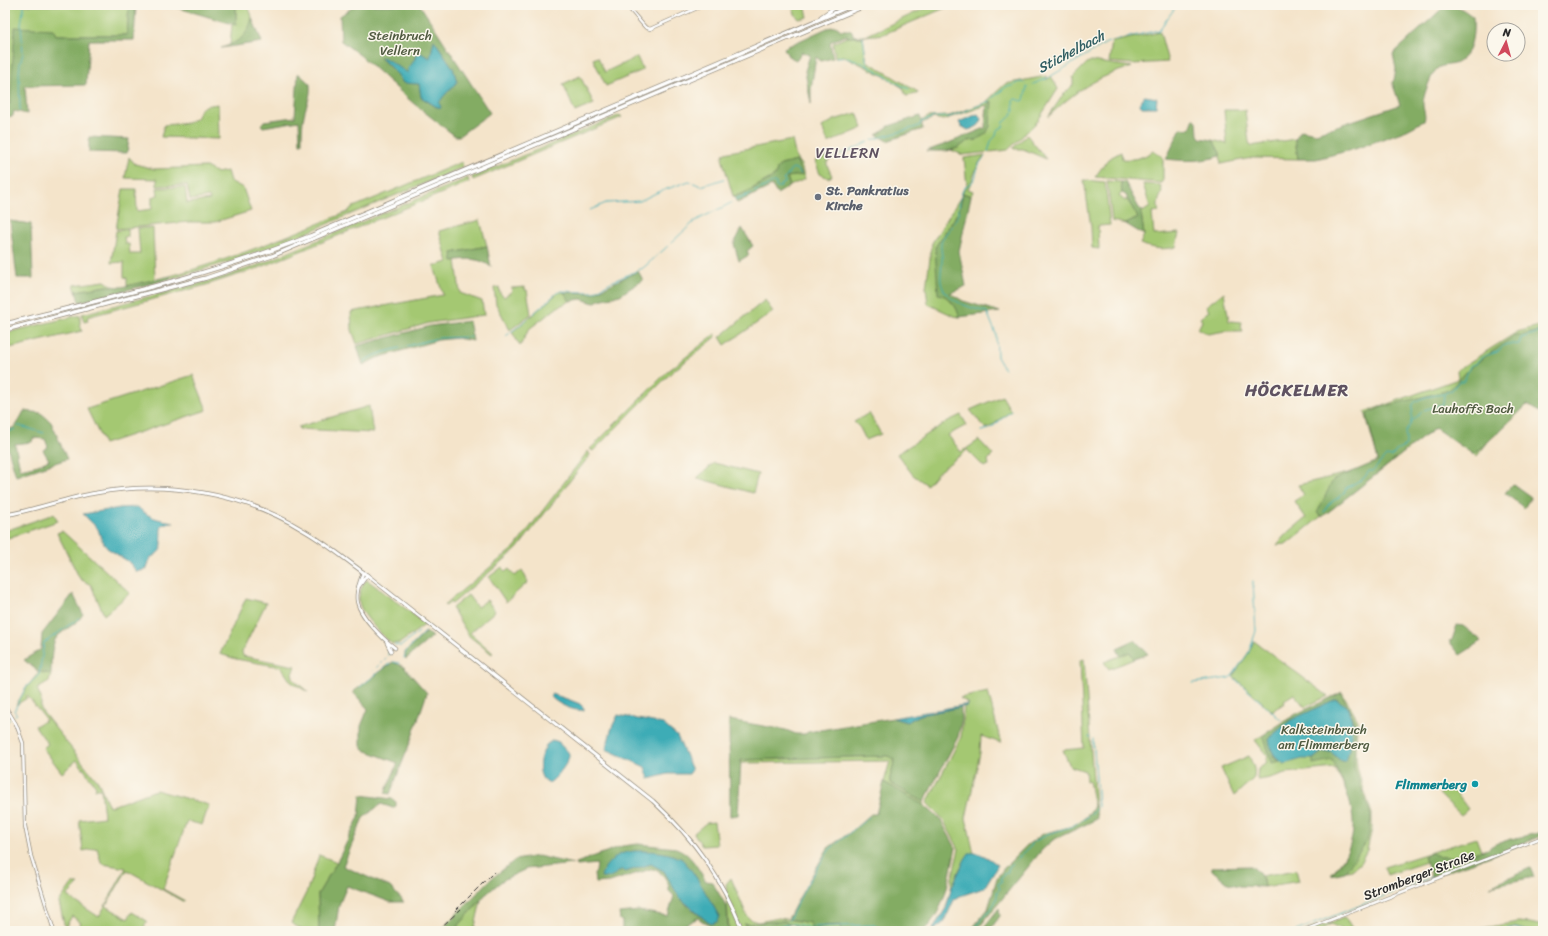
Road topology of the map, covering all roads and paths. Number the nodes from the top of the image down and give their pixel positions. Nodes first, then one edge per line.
1 (626, 5) edge
2 (704, 5) edge
3 (853, 5) edge
4 (867, 5) edge
5 (834, 8) dead end
6 (812, 22) junction
7 (831, 24) dead end
8 (814, 28) junction
9 (5, 324) edge
10 (5, 330) edge
11 (5, 514) edge
12 (363, 572) junction
13 (367, 575) junction
14 (357, 590) junction
15 (386, 642) junction
16 (395, 648) dead end
17 (391, 651) dead end
18 (5, 707) edge
19 (1543, 837) edge
20 (54, 931) edge
21 (743, 931) edge
22 (1302, 931) edge

1 - 2 main road
3 - 6 highway
4 - 8 highway
5 - 6 highway
6 - 9 highway
7 - 8 highway
8 - 10 highway
11 - 12 main road
12 - 13 main road
12 - 14 main road
13 - 14 main road
13 - 21 main road
14 - 15 main road
15 - 16 main road
15 - 17 main road
18 - 20 main road
19 - 22 main road, Stromberger Straße

